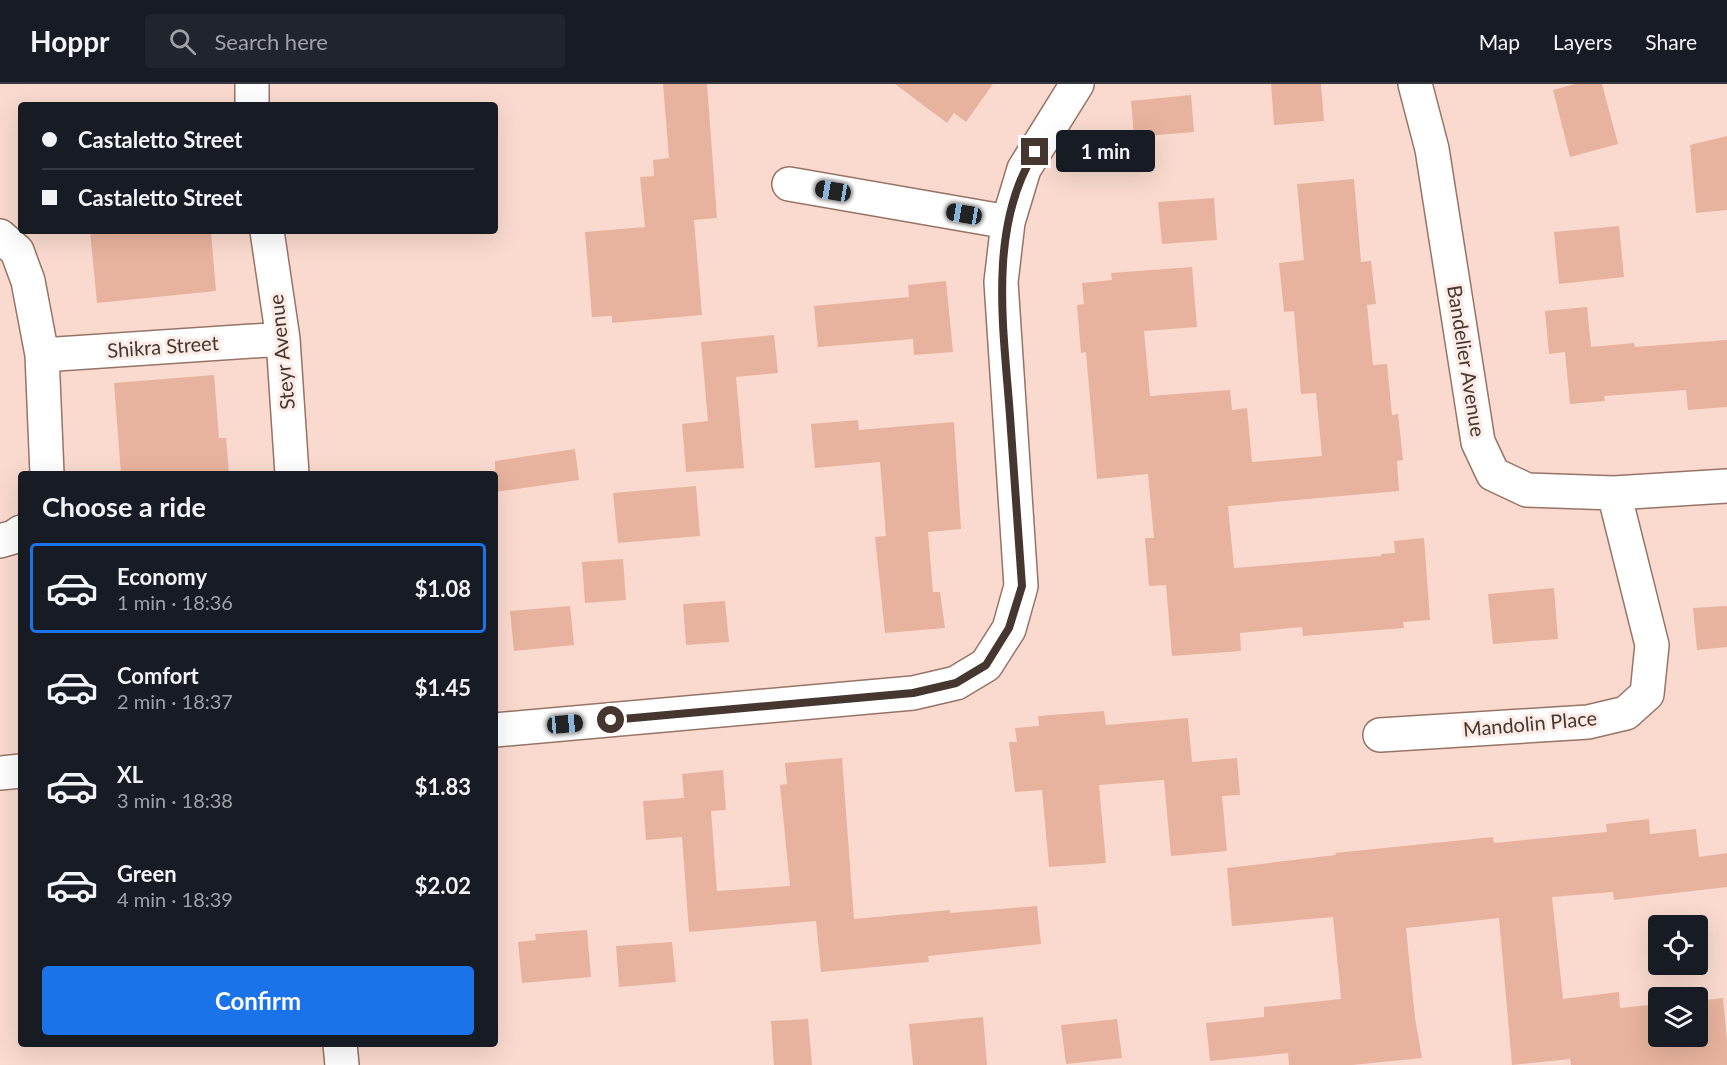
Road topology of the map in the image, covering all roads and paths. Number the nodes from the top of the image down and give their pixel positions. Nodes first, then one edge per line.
1 (252, 84) edge
2 (1077, 84) edge
3 (1415, 84) edge
4 (252, 102) edge
5 (789, 184) dead end
6 (1008, 222) junction
7 (267, 234) edge
8 (0, 236) edge
9 (284, 339) junction
10 (42, 355) junction
11 (46, 471) edge
12 (292, 471) edge
13 (1727, 486) edge
14 (1614, 493) junction
15 (18, 534) edge
16 (0, 541) edge
17 (498, 730) edge
18 (1380, 735) dead end
19 (18, 771) edge
20 (0, 773) edge
21 (340, 1047) edge
22 (342, 1065) edge

1 - 4 street
2 - 6 street
3 - 14 street, Bandelier Avenue
5 - 6 street
6 - 17 street
7 - 9 street, Steyr Avenue
8 - 10 street
9 - 10 street, Shikra Street
9 - 12 street, Steyr Avenue
10 - 11 street
13 - 14 street, Bandelier Avenue
14 - 18 street, Mandolin Place
15 - 16 street
19 - 20 street
21 - 22 street

